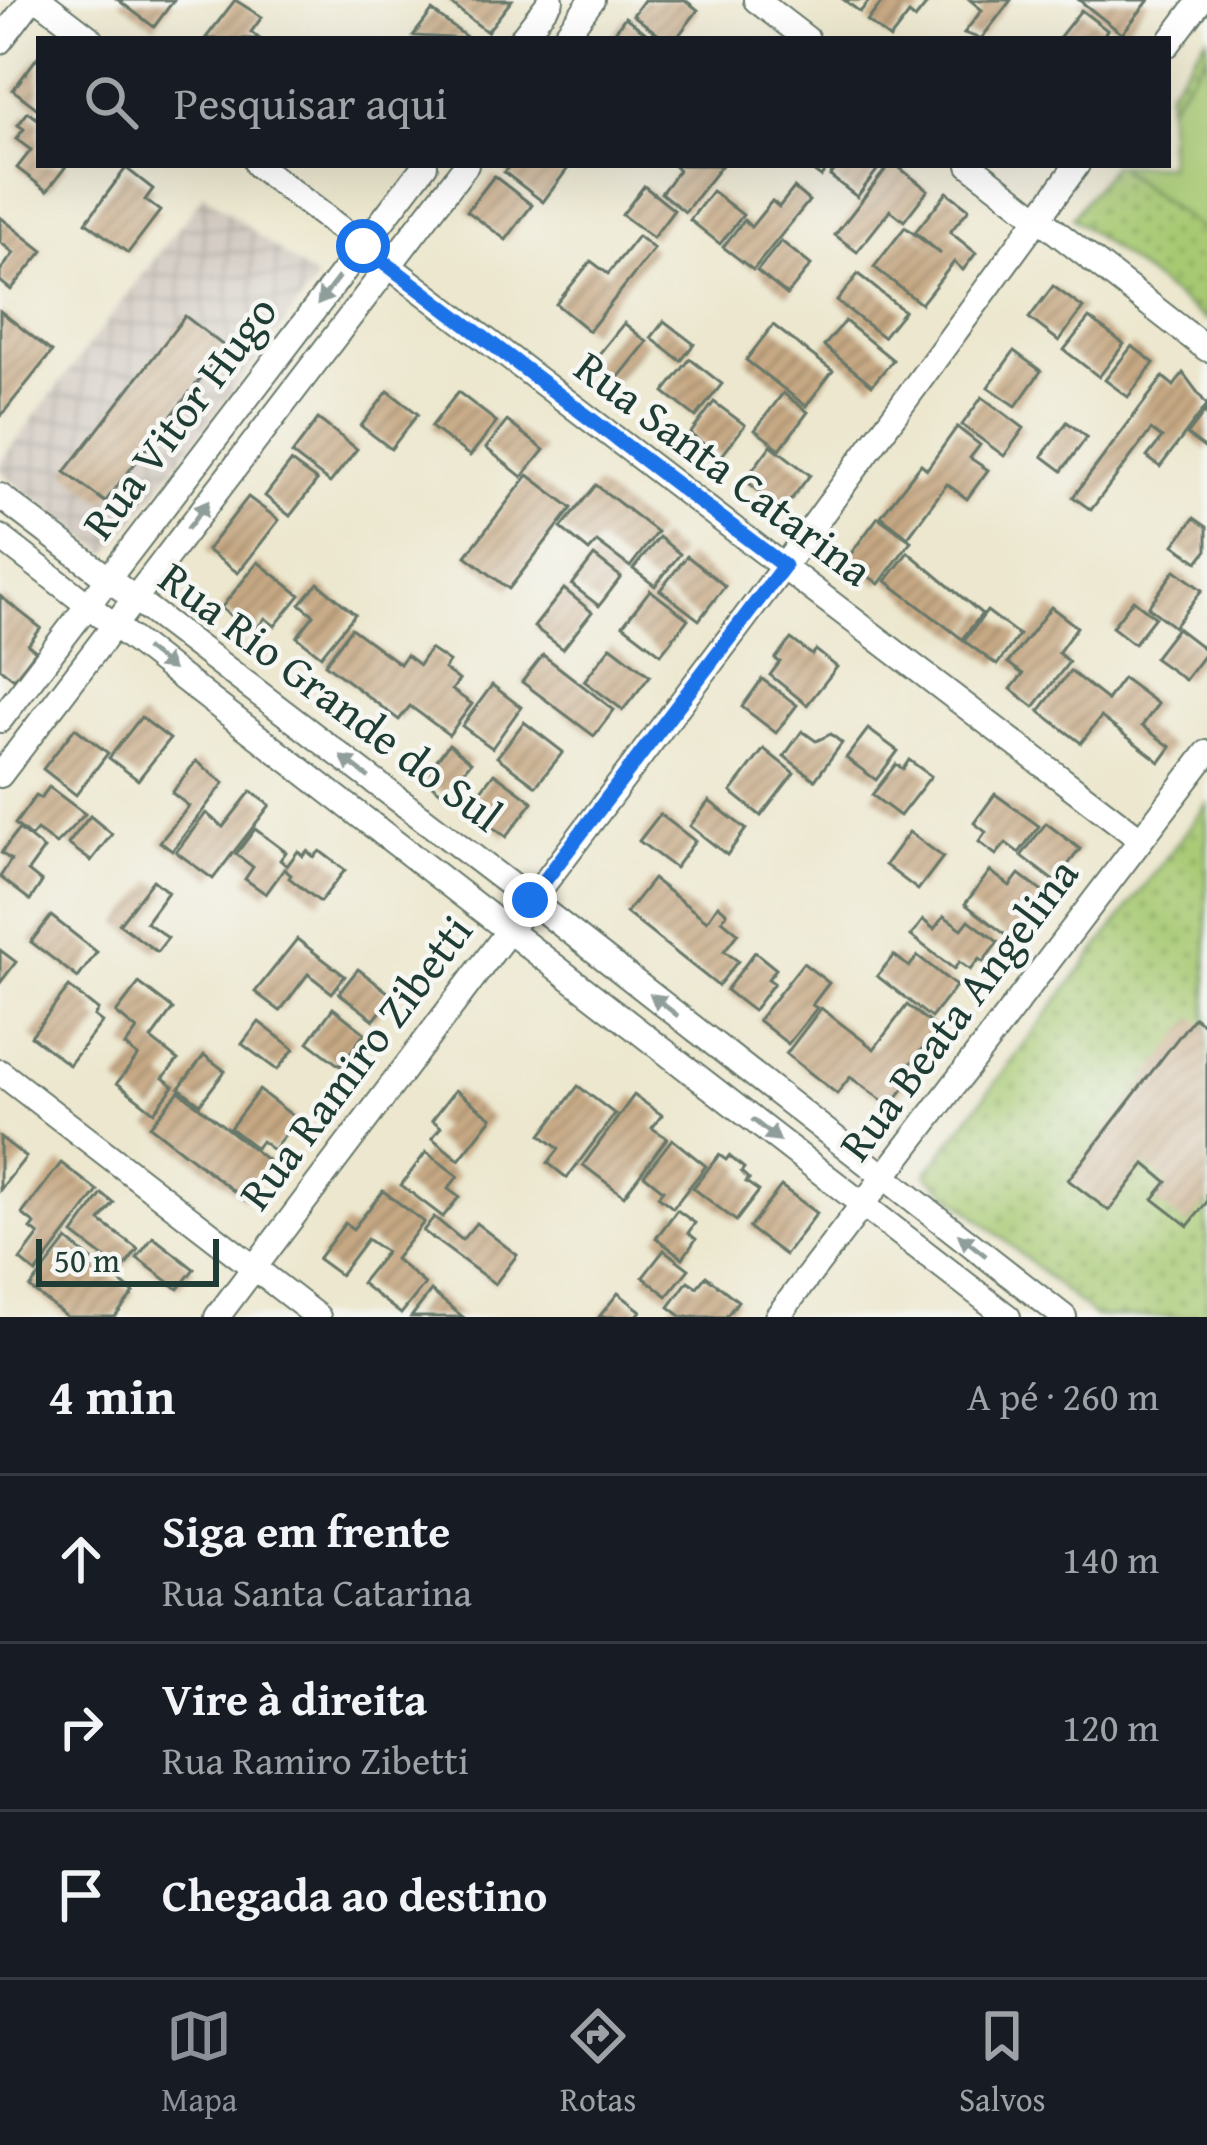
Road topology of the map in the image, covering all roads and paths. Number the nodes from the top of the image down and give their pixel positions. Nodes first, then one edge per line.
1 (35, 0) edge
2 (551, 0) edge
3 (592, 0) edge
4 (756, 0) edge
5 (1201, 0) edge
6 (87, 36) edge
7 (523, 36) edge
8 (564, 36) edge
9 (803, 36) edge
10 (0, 40) edge
11 (1171, 40) edge
12 (260, 168) edge
13 (422, 168) edge
14 (464, 168) edge
15 (974, 168) edge
16 (1075, 168) edge
17 (1038, 218) junction
18 (363, 246) junction
19 (389, 266) junction
20 (1207, 349) edge
21 (0, 496) edge
22 (0, 537) edge
23 (784, 566) junction
24 (108, 579) junction
25 (134, 599) junction
26 (88, 605) junction
27 (115, 625) junction
28 (0, 720) edge
29 (1207, 753) edge
30 (0, 775) edge
31 (1141, 839) junction
32 (530, 900) junction
33 (508, 928) junction
34 (0, 1072) edge
35 (884, 1177) junction
36 (861, 1204) junction
37 (255, 1268) junction
38 (217, 1317) edge
39 (318, 1317) edge
40 (776, 1317) edge
41 (1008, 1317) edge
42 (1064, 1317) edge

1 - 6 street
1 - 10 street
2 - 7 street
3 - 8 street
4 - 9 street
5 - 11 street
12 - 18 street, Rua Santa Catarina
13 - 18 street, Rua Vitor Hugo
14 - 19 street, Rua Vitor Hugo
15 - 17 street
16 - 17 street, Rua Ramiro Zibetti
17 - 20 street
17 - 23 street, Rua Ramiro Zibetti
18 - 19 street, Rua Santa Catarina
18 -> 24 street, Rua Vitor Hugo
19 - 23 street, Rua Santa Catarina
25 -> 19 street, Rua Vitor Hugo
21 - 24 street, Rua Rio Grande do Sul
22 - 26 street, Rua Rio Grande do Sul
23 - 31 street, Rua Santa Catarina
23 - 32 street, Rua Ramiro Zibetti
24 - 25 street, Rua Rio Grande do Sul
24 - 26 street, Rua Vitor Hugo
25 - 27 street, Rua Vitor Hugo
32 -> 25 street, Rua Rio Grande do Sul
26 - 27 street, Rua Rio Grande do Sul
26 - 28 street, Rua Vitor Hugo
27 - 30 street, Rua Vitor Hugo
27 -> 33 street, Rua Rio Grande do Sul
29 - 31 street, Rua Beata Angelina
31 - 35 street, Rua Beata Angelina
32 - 33 street, Rua Ramiro Zibetti
35 -> 32 street, Rua Rio Grande do Sul
33 -> 36 street, Rua Rio Grande do Sul
33 - 37 street, Rua Ramiro Zibetti
34 - 37 street
35 - 36 street, Rua Beata Angelina
42 -> 35 street, Rua Rio Grande do Sul
36 - 40 street, Rua Beata Angelina
36 - 41 street, Rua Rio Grande do Sul
37 - 38 street, Rua Ramiro Zibetti
37 - 39 street

